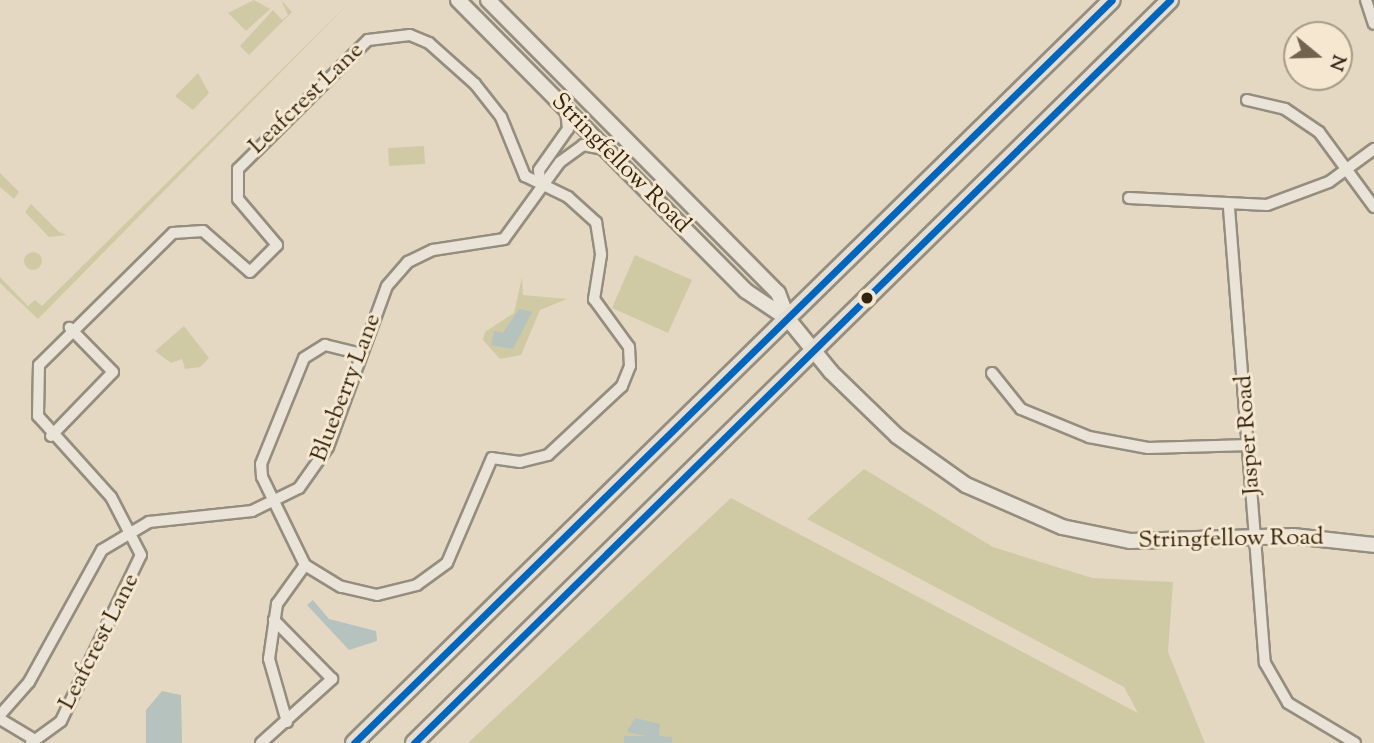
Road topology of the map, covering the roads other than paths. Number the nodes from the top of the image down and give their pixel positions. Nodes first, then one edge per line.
1 (458, 0) edge
2 (488, 0) edge
3 (1112, 0) edge
4 (1170, 0) edge
5 (1366, 0) edge
6 (1374, 24) edge
7 (1247, 100) dead end
8 (563, 106) junction
9 (1374, 149) edge
10 (612, 155) junction
11 (1348, 170) junction
12 (540, 183) junction
13 (1129, 198) dead end
14 (1374, 207) edge
15 (1229, 208) junction
16 (788, 319) junction
17 (70, 328) junction
18 (814, 352) junction
19 (361, 354) junction
20 (992, 373) dead end
21 (51, 436) junction
22 (1250, 445) junction
23 (272, 504) junction
24 (130, 530) junction
25 (1256, 540) junction
26 (1374, 545) edge
27 (304, 565) junction
28 (274, 620) junction
29 (1, 722) edge
30 (287, 722) junction
31 (32, 741) edge
32 (261, 743) edge
33 (354, 743) edge
34 (414, 743) edge
35 (1355, 743) edge

1 - 8 main road, Stringfellow Road
2 - 16 main road, Stringfellow Road
3 - 16 highway
4 - 18 highway
5 - 6 street
7 - 11 street
8 - 10 main road, Stringfellow Road
8 - 12 street, Blueberry Lane
9 - 11 street
10 - 12 street, Blueberry Lane
10 - 16 main road, Stringfellow Road
11 - 14 street
11 - 15 street
12 - 17 street, Leafcrest Lane
12 - 19 street, Blueberry Lane
12 - 27 street
13 - 15 street
15 - 22 street, Jasper Road
16 - 18 main road, Stringfellow Road
16 - 33 highway
17 - 21 street, Leafcrest Lane
17 - 21 street
18 - 25 main road, Stringfellow Road
18 - 34 highway
19 - 23 street, Blueberry Lane
19 - 23 street
20 - 22 street
21 - 24 street, Leafcrest Lane
22 - 25 street, Jasper Road
23 - 24 street
23 - 27 street
24 - 29 street
24 - 31 street, Leafcrest Lane
25 - 26 main road, Stringfellow Road
25 - 35 street, Jasper Road
27 - 28 street
28 - 30 street
28 - 30 street
29 - 31 street, Leafcrest Lane
30 - 32 street

